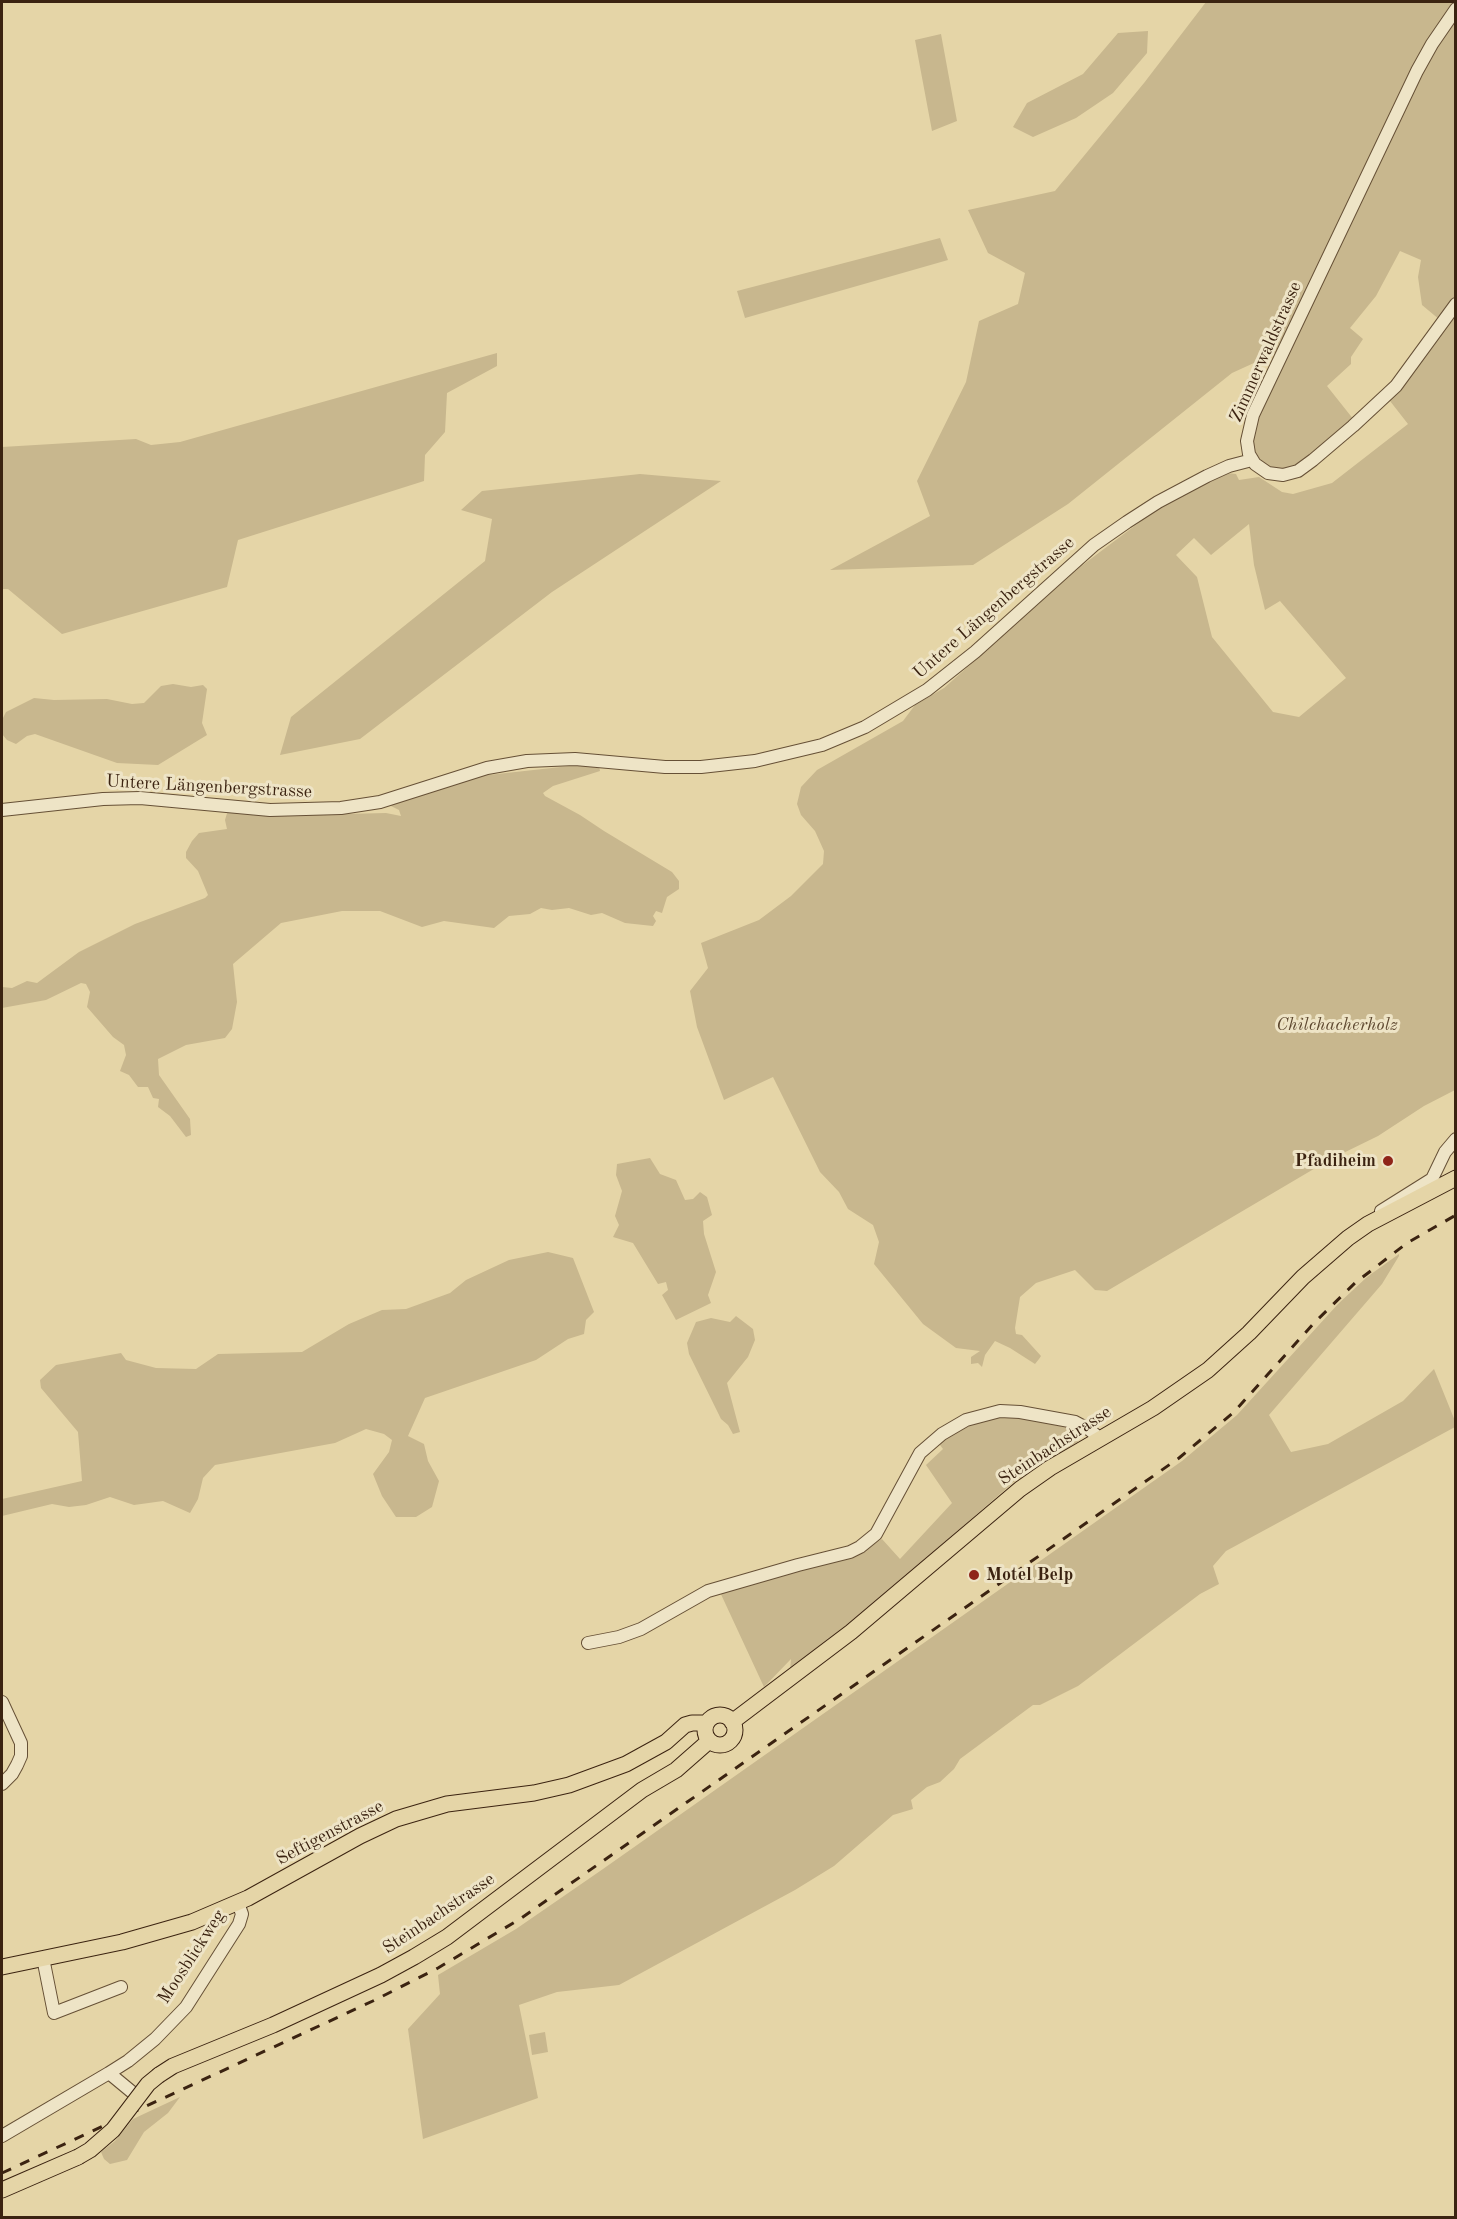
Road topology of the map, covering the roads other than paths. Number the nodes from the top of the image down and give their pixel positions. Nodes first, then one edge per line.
1 (1455, 9) edge
2 (1455, 304) edge
3 (1252, 460) junction
4 (2, 810) edge
5 (1455, 1139) edge
6 (1455, 1178) edge
7 (1368, 1224) junction
8 (1100, 1439) junction
9 (588, 1643) dead end
10 (2, 1702) edge
11 (732, 1722) junction
12 (706, 1723) junction
13 (709, 1741) junction
14 (2, 1784) edge
15 (238, 1903) junction
16 (43, 1958) junction
17 (2, 1967) edge
18 (121, 1987) dead end
19 (109, 2073) junction
20 (135, 2095) junction
21 (2, 2136) edge
22 (2, 2190) edge

1 - 3 street, Zimmerwaldstrasse
2 - 3 street
3 - 4 street, Untere Längenbergstrasse
5 - 7 street
6 - 7 main road
7 - 8 main road, Steinbachstrasse
8 - 9 street
8 - 11 main road, Steinbachstrasse
10 - 14 street
11 - 12 main road
11 - 13 main road, Steinbachstrasse
12 - 13 main road
12 - 15 main road, Seftigenstrasse
13 - 20 main road, Steinbachstrasse, bridge
15 - 16 main road, Seftigenstrasse
15 - 19 street, Moosblickweg
16 - 17 main road, Seftigenstrasse
16 - 18 street
19 - 20 street
19 - 21 street
20 - 22 main road, Steinbachstrasse, bridge

